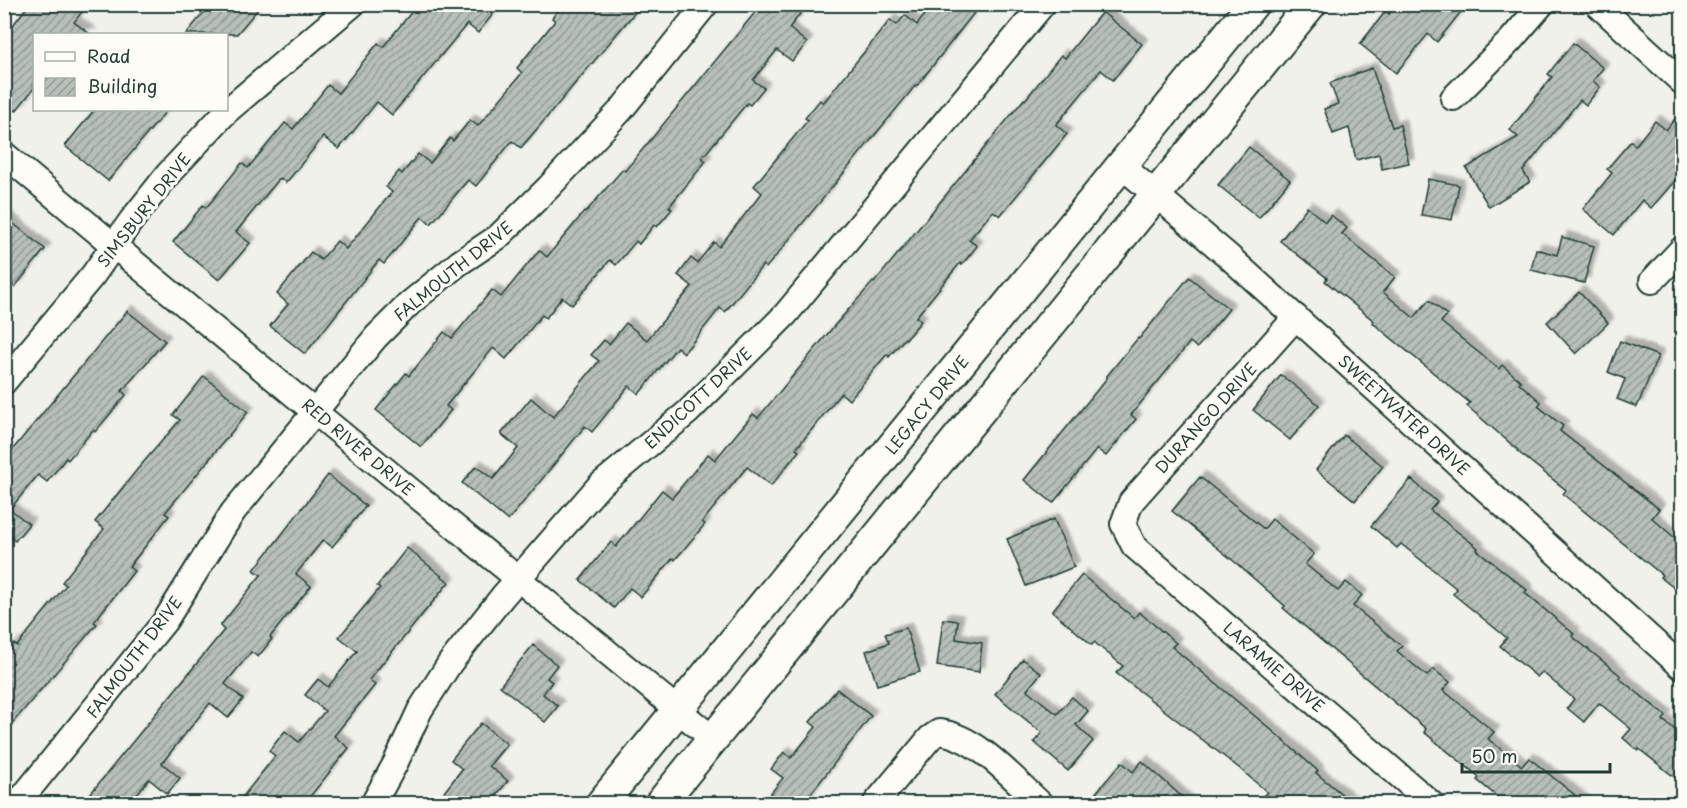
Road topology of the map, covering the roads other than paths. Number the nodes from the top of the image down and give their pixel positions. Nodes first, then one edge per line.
1 (352, 4) edge
2 (706, 4) edge
3 (1042, 4) edge
4 (1253, 4) edge
5 (1311, 4) edge
6 (1542, 4) edge
7 (1597, 4) edge
8 (1683, 82) edge
9 (1453, 98) dead end
10 (228, 110) edge
11 (227, 111) edge
12 (4, 154) edge
13 (1122, 165) junction
14 (1156, 195) junction
15 (114, 245) junction
16 (1683, 249) edge
17 (1652, 281) dead end
18 (1296, 317) junction
19 (4, 382) edge
20 (315, 411) junction
21 (1123, 524) joint
22 (517, 580) junction
23 (1683, 667) edge
24 (678, 710) junction
25 (712, 738) junction
26 (16, 804) edge
27 (373, 804) edge
28 (601, 804) edge
29 (660, 804) edge
30 (875, 804) edge
31 (1041, 804) edge
32 (1432, 804) edge

1 - 10 street, SIMSBURY DRIVE
2 - 20 street, FALMOUTH DRIVE
3 - 22 street, ENDICOTT DRIVE
4 - 13 main road, LEGACY DRIVE
5 - 14 main road
6 - 9 street
7 - 8 street
11 - 15 street, SIMSBURY DRIVE
12 - 15 street, RED RIVER DRIVE
13 - 14 street, SWEETWATER DRIVE
13 - 24 main road, LEGACY DRIVE
14 - 18 street, SWEETWATER DRIVE
14 - 25 main road
15 - 19 street, SIMSBURY DRIVE
15 - 20 street, RED RIVER DRIVE
16 - 17 street
18 - 21 street, DURANGO DRIVE
18 - 23 street, SWEETWATER DRIVE
20 - 22 street, RED RIVER DRIVE
20 - 26 street, FALMOUTH DRIVE
21 - 32 street, LARAMIE DRIVE
22 - 24 street, RED RIVER DRIVE
22 - 27 street, ENDICOTT DRIVE
24 - 25 street, RED RIVER DRIVE
24 - 28 main road, LEGACY DRIVE
25 - 29 main road
30 - 31 street

